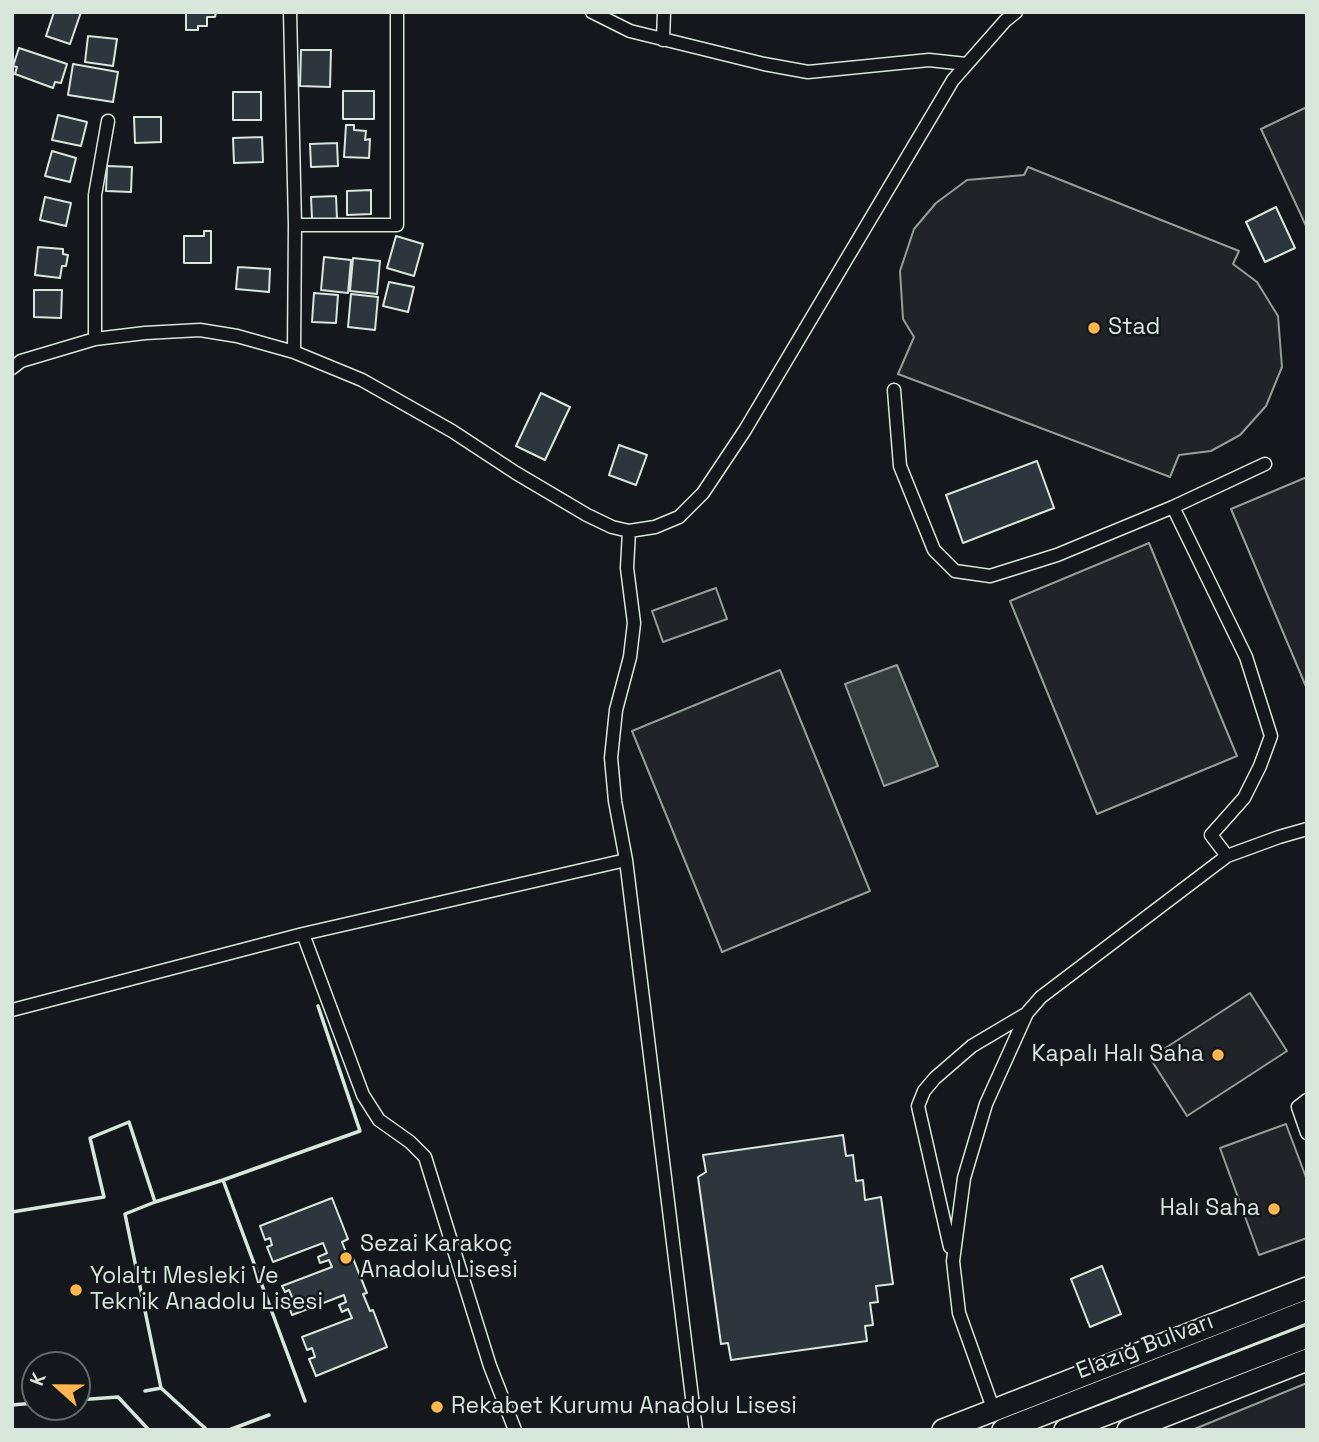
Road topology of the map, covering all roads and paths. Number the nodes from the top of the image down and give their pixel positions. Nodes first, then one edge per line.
1 (290, 12) edge
2 (397, 12) edge
3 (592, 12) edge
4 (664, 12) edge
5 (1016, 12) edge
6 (663, 40) junction
7 (966, 64) junction
8 (108, 121) dead end
9 (295, 225) junction
10 (94, 339) junction
11 (294, 352) junction
12 (12, 368) edge
13 (894, 390) dead end
14 (1265, 464) dead end
15 (1173, 507) junction
16 (629, 531) junction
17 (1307, 829) edge
18 (1227, 856) junction
19 (626, 860) junction
20 (303, 934) junction
21 (12, 1010) edge
22 (1027, 1013) junction
23 (1307, 1100) edge
24 (1307, 1133) edge
25 (953, 1261) junction
26 (1307, 1288) edge
27 (1307, 1311) edge
28 (1307, 1337) edge
29 (1307, 1360) edge
30 (998, 1420) edge
31 (515, 1430) edge
32 (696, 1430) edge
33 (943, 1430) edge
34 (1065, 1430) edge
35 (1128, 1430) edge

1 - 9 street
2 - 9 street
3 - 6 street
4 - 6 street
5 - 7 street
6 - 7 street
7 - 16 street
8 - 10 street
9 - 11 street
10 - 11 street
10 - 12 street
11 - 16 street
13 - 15 street
14 - 15 street
15 - 18 street
16 - 19 street
17 - 18 street
18 - 22 street
19 - 20 street
19 - 32 street
20 - 21 street
20 - 31 street
22 - 25 street
22 - 25 street
23 - 24 street
25 - 30 street
26 - 30 highway
27 - 30 highway, Elazığ Bulvarı
28 - 34 highway
29 - 35 highway
30 - 33 highway

